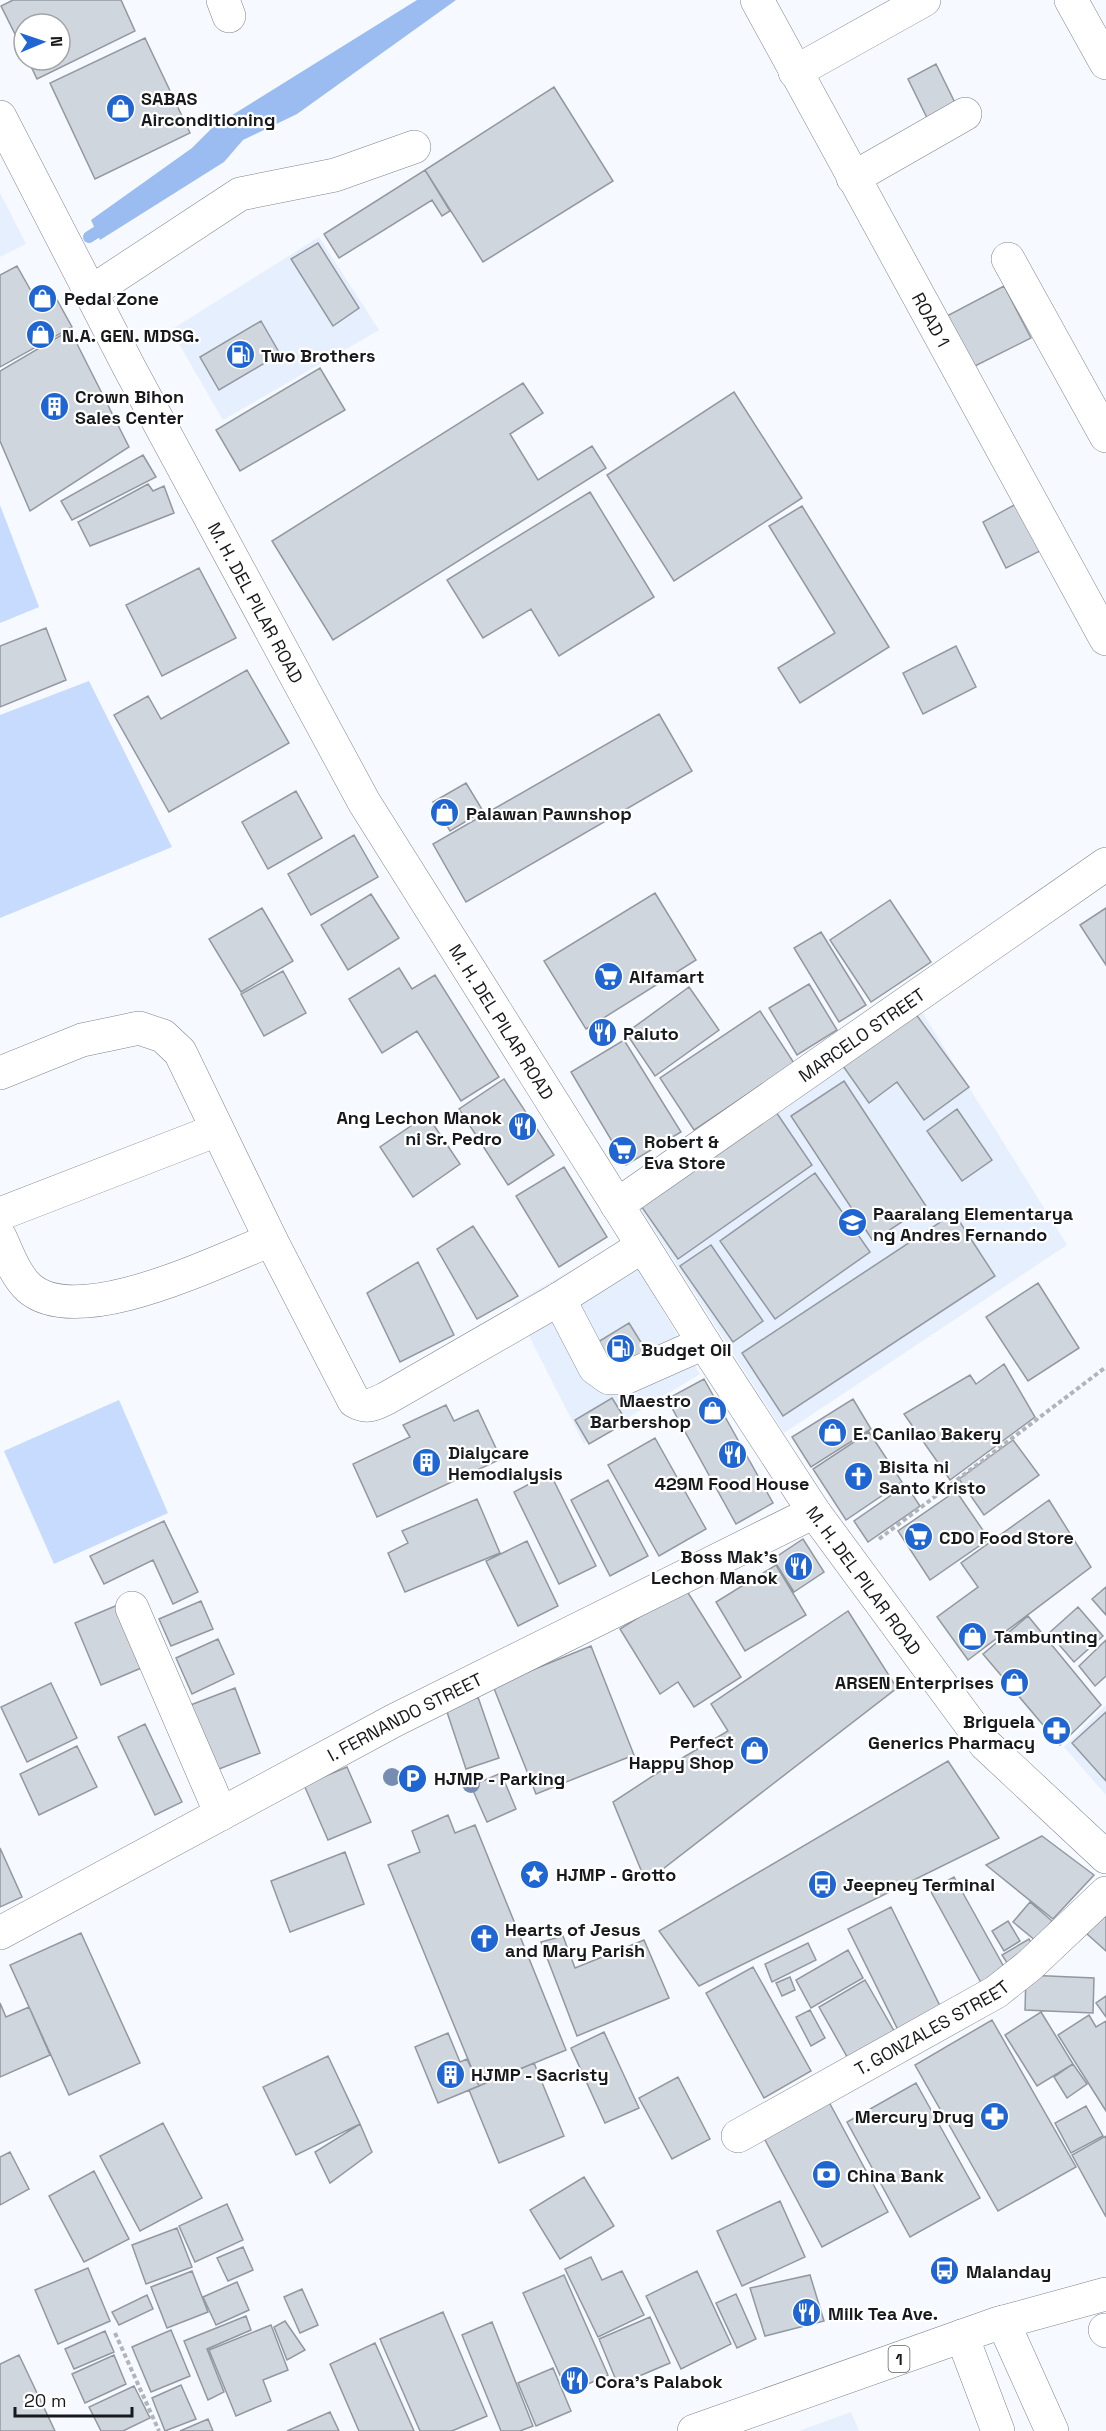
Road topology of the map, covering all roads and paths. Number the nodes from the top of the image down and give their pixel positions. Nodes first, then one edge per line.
1 (757, 0) edge
2 (924, 0) edge
3 (1071, 0) edge
4 (1106, 63) edge
5 (795, 72) junction
6 (965, 114) dead end
7 (0, 117) edge
8 (414, 147) dead end
9 (853, 178) junction
10 (1008, 259) dead end
11 (91, 292) junction
12 (1106, 436) edge
13 (1106, 639) edge
14 (1106, 864) edge
15 (0, 1074) edge
16 (216, 1130) junction
17 (617, 1205) junction
18 (0, 1214) edge
19 (0, 1237) edge
20 (271, 1240) junction
21 (643, 1245) junction
22 (559, 1299) junction
23 (704, 1343) junction
24 (1106, 1367) edge
25 (814, 1512) junction
26 (851, 1560) junction
27 (132, 1608) dead end
28 (221, 1814) junction
29 (1106, 1857) edge
30 (1106, 1893) edge
31 (0, 1934) edge
32 (738, 2136) dead end
33 (1106, 2294) edge
34 (1004, 2322) junction
35 (115, 2333) dead end
36 (962, 2336) junction
37 (159, 2431) edge
38 (694, 2431) edge
39 (999, 2431) edge
40 (1052, 2431) edge

1 - 5 main road, ROAD 1
2 - 5 main road
3 - 4 main road
5 - 9 main road, ROAD 1
6 - 9 main road
7 - 11 main road, M. H. DEL PILAR ROAD
8 - 11 main road
9 - 13 main road, ROAD 1
10 - 12 main road
11 - 17 main road, M. H. DEL PILAR ROAD
14 - 17 main road, MARCELO STREET
15 - 16 main road
16 - 18 main road
16 - 20 main road
17 - 21 main road, M. H. DEL PILAR ROAD
19 - 20 main road
20 - 22 main road
21 - 22 main road
21 - 23 main road, M. H. DEL PILAR ROAD
22 - 23 main road
23 - 25 main road, M. H. DEL PILAR ROAD
24 - 26 path
25 - 26 main road, M. H. DEL PILAR ROAD
25 - 28 main road, I. FERNANDO STREET
26 - 29 main road, M. H. DEL PILAR ROAD
27 - 28 main road
28 - 31 main road, I. FERNANDO STREET
30 - 32 main road, T. GONZALES STREET
33 - 34 main road, 1
34 - 36 main road, 1
34 - 40 main road
35 - 37 path
36 - 38 main road, 1
36 - 39 main road

